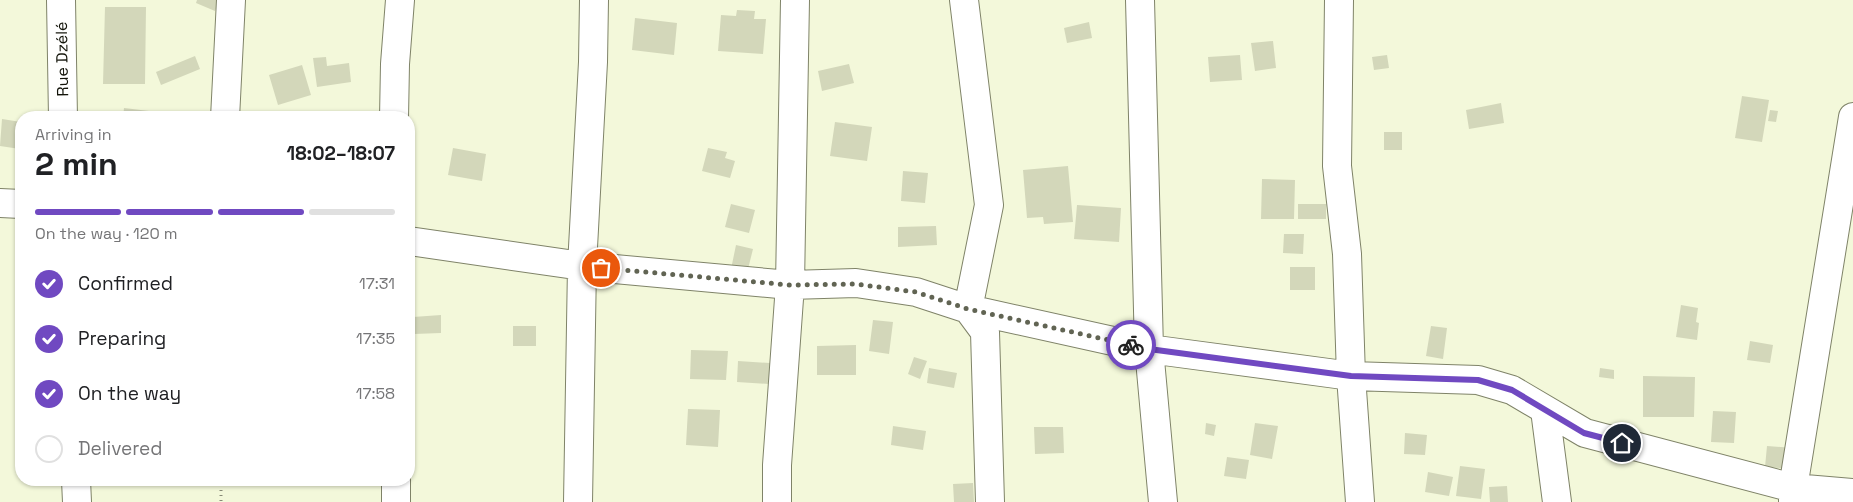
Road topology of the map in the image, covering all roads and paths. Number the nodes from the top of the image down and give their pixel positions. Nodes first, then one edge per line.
1 (61, 0) edge
2 (231, 0) edge
3 (400, 0) edge
4 (594, 0) edge
5 (795, 0) edge
6 (964, 0) edge
7 (1140, 0) edge
8 (1339, 0) edge
9 (63, 111) edge
10 (225, 111) edge
11 (394, 111) edge
12 (1853, 118) edge
13 (0, 203) edge
14 (15, 204) edge
15 (415, 242) edge
16 (582, 266) junction
17 (790, 285) junction
18 (968, 309) junction
19 (1149, 349) junction
20 (1351, 376) junction
21 (1545, 410) junction
22 (76, 486) edge
23 (221, 486) edge
24 (396, 486) edge
25 (1853, 493) edge
26 (1793, 495) edge
27 (77, 502) edge
28 (221, 502) edge
29 (396, 502) edge
30 (578, 502) edge
31 (777, 502) edge
32 (990, 502) edge
33 (1163, 502) edge
34 (1360, 502) edge
35 (1557, 502) edge

1 - 9 street, Rue Dzélé
2 - 10 street
3 - 11 street
4 - 16 street
5 - 17 street
6 - 18 street
7 - 19 street
8 - 20 street
12 - 26 street
13 - 14 street
15 - 16 street
16 - 17 street
16 - 30 street
17 - 18 street
17 - 31 street
18 - 19 street
18 - 32 street
19 - 20 street
19 - 33 street
20 - 21 street
20 - 34 street
21 - 26 street
21 - 35 street
22 - 27 street
23 - 28 path
24 - 29 street
25 - 26 street

